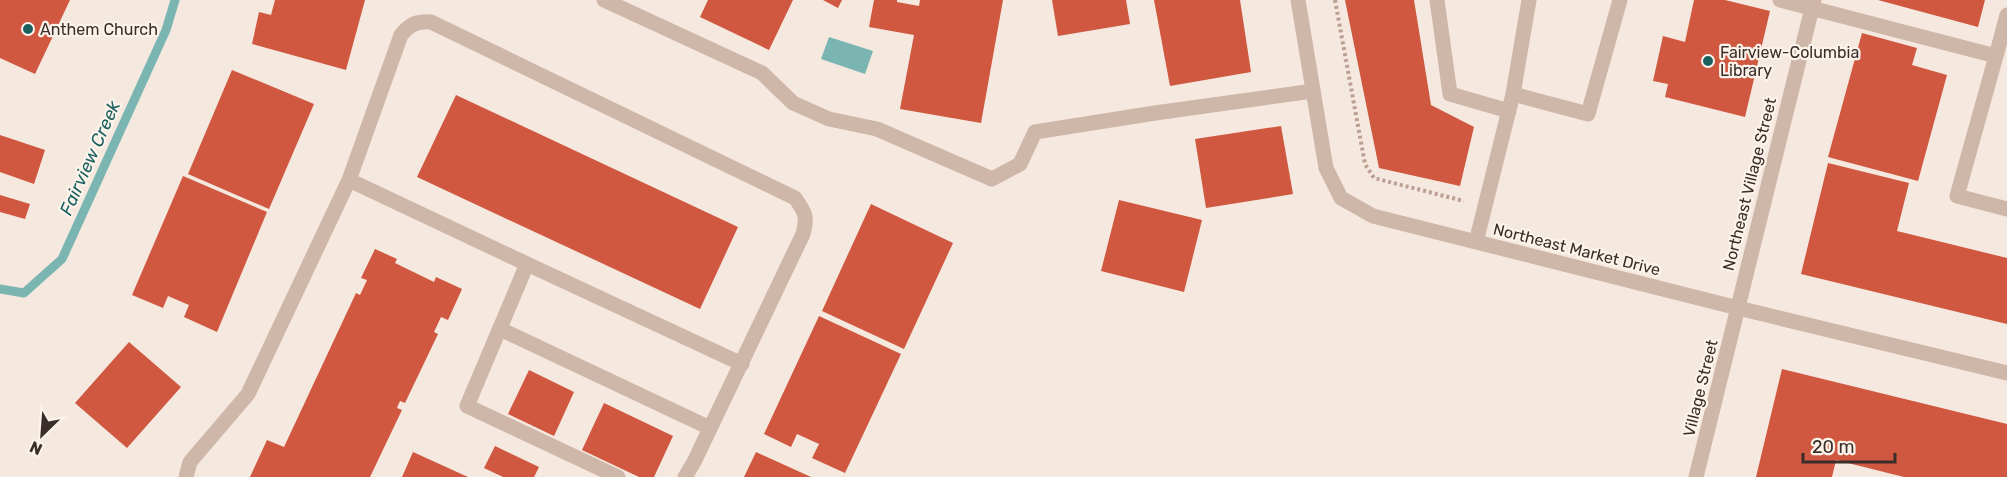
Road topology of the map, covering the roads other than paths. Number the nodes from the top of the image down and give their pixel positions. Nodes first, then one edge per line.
1 (604, 0) edge
2 (1298, 0) edge
3 (1437, 0) edge
4 (1529, 0) edge
5 (1620, 0) edge
6 (1780, 0) edge
7 (1813, 4) edge
8 (2007, 15) edge
9 (1996, 56) junction
10 (1313, 92) junction
11 (1513, 94) junction
12 (1509, 111) junction
13 (350, 180) junction
14 (2007, 209) edge
15 (1476, 242) junction
16 (527, 264) junction
17 (1738, 308) junction
18 (500, 329) junction
19 (742, 364) junction
20 (2007, 373) edge
21 (710, 428) junction
22 (186, 477) edge
23 (618, 477) edge
24 (685, 477) edge
25 (1696, 477) edge

1 - 10 street
2 - 10 street, Northeast Market Drive
3 - 12 street
4 - 11 street
5 - 11 street
6 - 7 street
7 - 9 street
7 - 17 street, Northeast Village Street
8 - 9 street
9 - 14 street
10 - 15 street, Northeast Market Drive
11 - 12 street
12 - 15 street
13 - 16 street
13 - 19 street
13 - 22 street
15 - 17 street, Northeast Market Drive
16 - 18 street
16 - 19 street
17 - 20 street, Northeast Market Drive
17 - 25 street, Village Street
18 - 21 street
18 - 23 street
19 - 21 street
21 - 24 street

